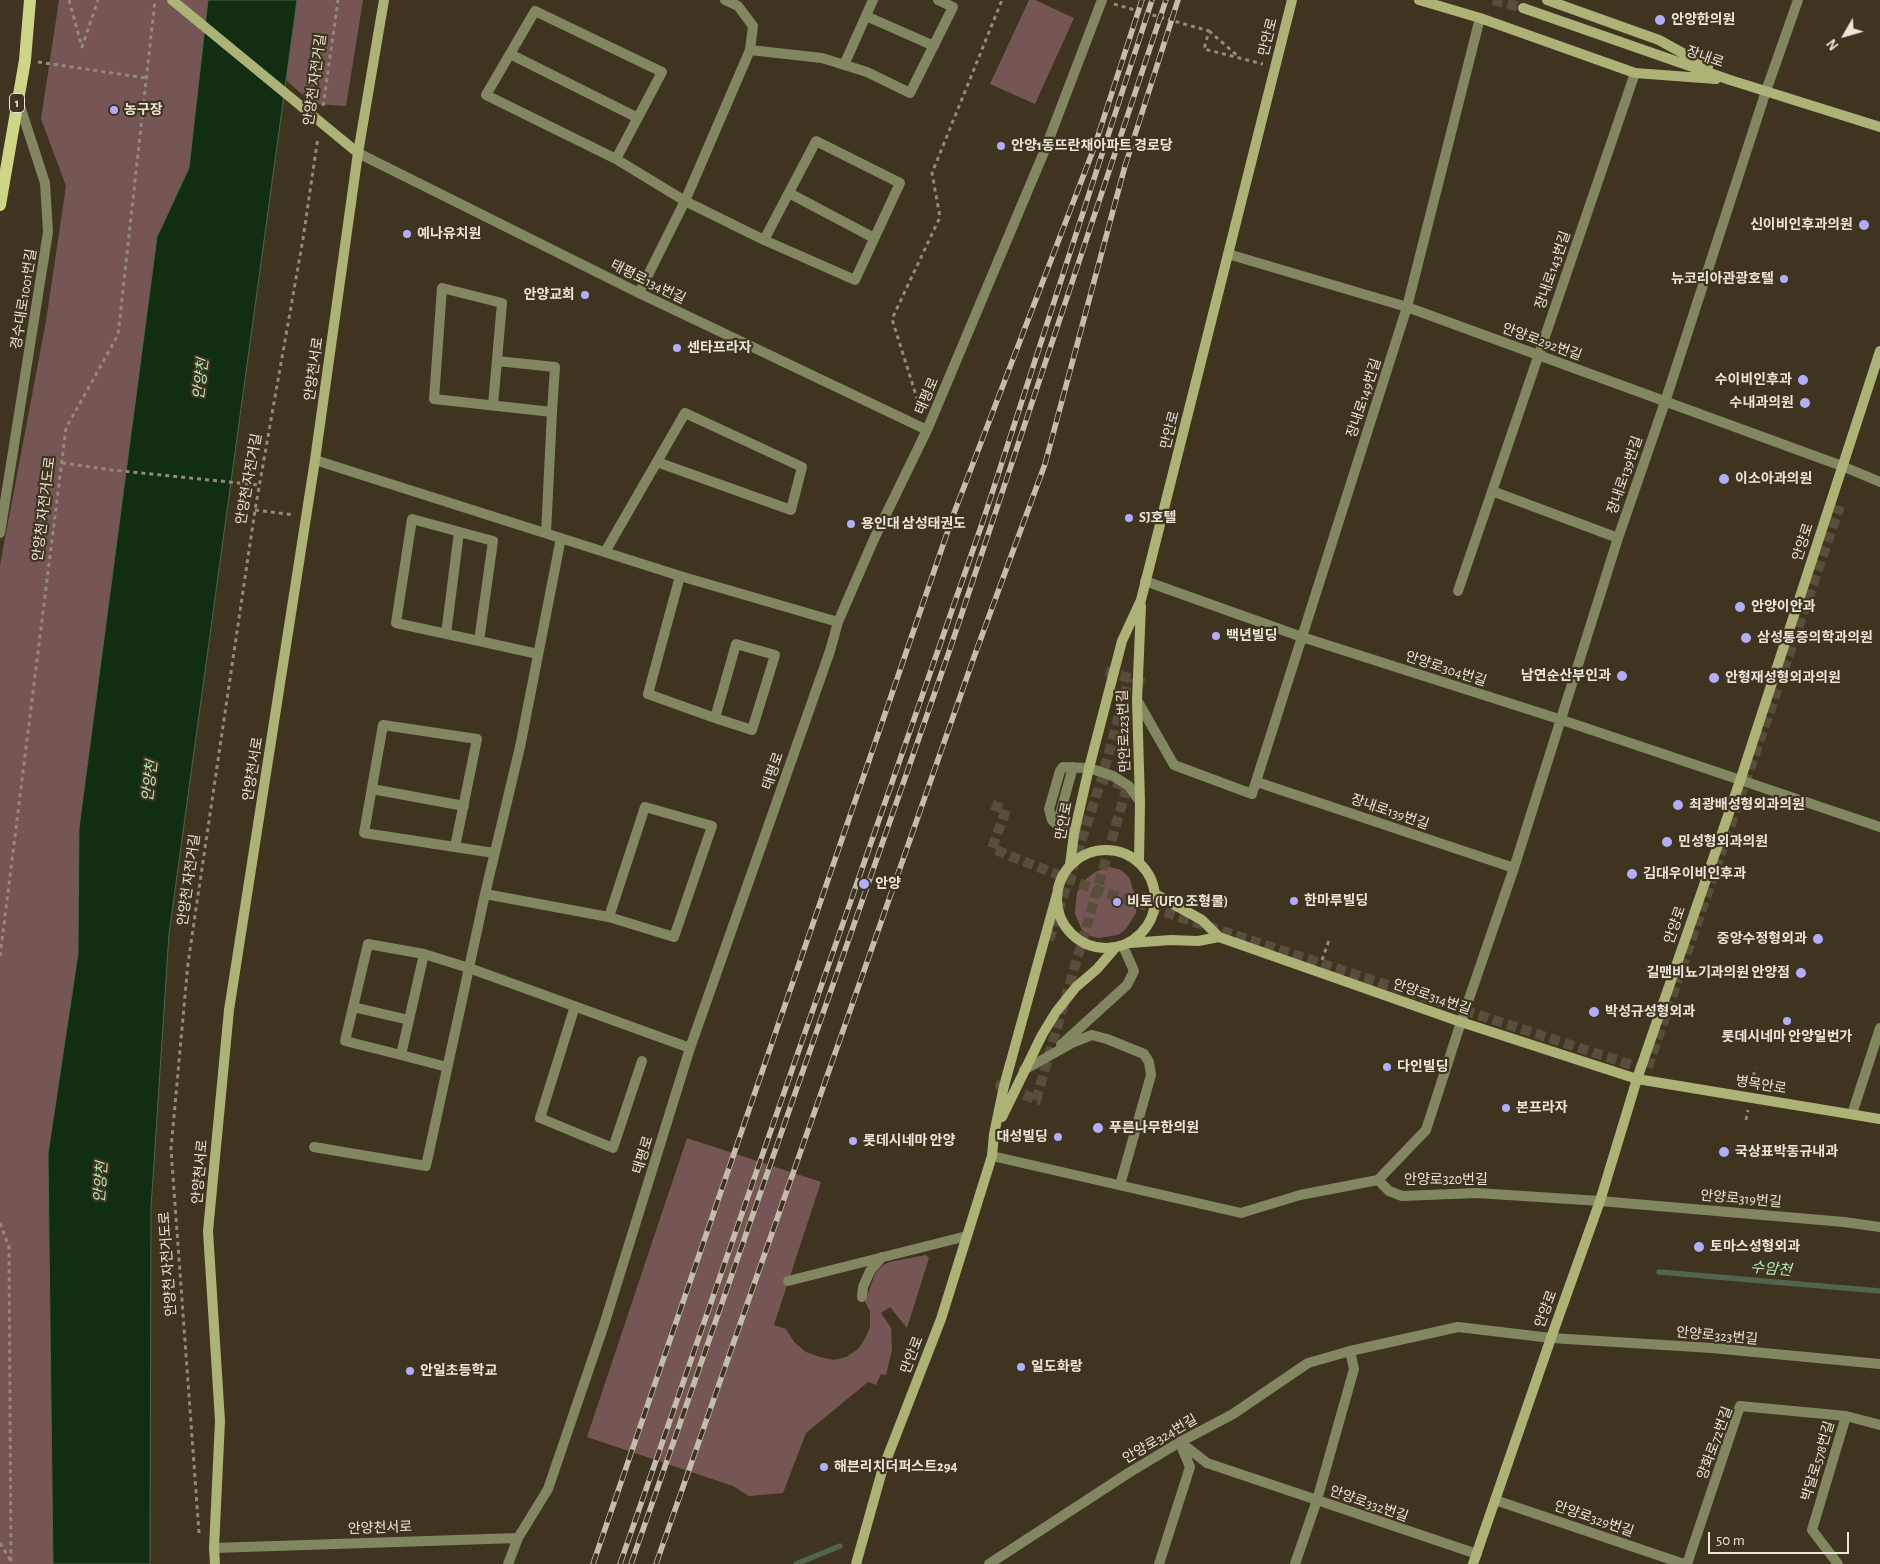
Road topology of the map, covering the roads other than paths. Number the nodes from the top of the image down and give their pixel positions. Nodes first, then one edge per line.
1 (30, 0) edge
2 (172, 0) edge
3 (384, 0) edge
4 (725, 0) edge
5 (873, 0) edge
6 (938, 0) edge
7 (1292, 0) edge
8 (1419, 0) edge
9 (1547, 0) edge
10 (1798, 0) edge
11 (1105, 1) edge
12 (1523, 8) tunnel mouth
13 (866, 16) junction
14 (1480, 18) junction
15 (934, 46) junction
16 (750, 50) junction
17 (510, 54) junction
18 (844, 65) junction
19 (1635, 73) junction
20 (1730, 80) junction
21 (1766, 91) junction
22 (18, 100) junction
23 (638, 118) junction
24 (1880, 127) edge
25 (358, 153) junction
26 (616, 159) junction
27 (789, 192) junction
28 (685, 202) junction
29 (0, 205) edge
30 (874, 238) junction
31 (764, 240) junction
32 (1228, 254) junction
33 (639, 293) junction
34 (1407, 307) junction
35 (1880, 351) edge
36 (1539, 355) junction
37 (497, 361) junction
38 (1665, 402) junction
39 (493, 405) junction
40 (552, 412) junction
41 (927, 430) junction
42 (315, 460) junction
43 (657, 462) junction
44 (1842, 466) junction
45 (1880, 482) edge
46 (1492, 491) junction
47 (459, 532) junction
48 (546, 533) junction
49 (0, 534) edge
50 (561, 538) junction
51 (1618, 538) junction
52 (605, 552) junction
53 (680, 576) junction
54 (1146, 581) junction
55 (1458, 591) dead end
56 (1141, 600) junction
57 (838, 622) junction
58 (446, 634) junction
59 (1302, 638) junction
60 (479, 641) junction
61 (538, 654) junction
62 (1137, 700) junction
63 (715, 718) junction
64 (1562, 720) junction
65 (1089, 768) junction
66 (1740, 781) junction
67 (1257, 782) junction
68 (372, 790) junction
69 (1140, 802) junction
70 (464, 806) junction
71 (1880, 828) edge
72 (1074, 834) junction
73 (455, 847) junction
74 (494, 853) junction
75 (1139, 862) junction
76 (1070, 864) junction
77 (1514, 868) junction
78 (485, 894) junction
79 (1057, 894) junction
80 (1155, 894) junction
81 (609, 917) junction
82 (1219, 937) junction
83 (1123, 946) junction
84 (424, 954) junction
85 (469, 968) junction
86 (575, 1006) junction
87 (353, 1007) junction
88 (409, 1020) junction
89 (1461, 1022) junction
90 (1880, 1028) edge
91 (690, 1048) junction
92 (401, 1054) junction
93 (1049, 1056) junction
94 (642, 1061) dead end
95 (447, 1068) junction
96 (1024, 1070) junction
97 (1637, 1079) junction
98 (1852, 1114) junction
99 (1880, 1119) edge
100 (994, 1134) junction
101 (314, 1147) dead end
102 (992, 1156) junction
103 (1378, 1180) junction
104 (1120, 1185) junction
105 (1600, 1201) junction
106 (1880, 1227) edge
107 (967, 1236) junction
108 (883, 1256) junction
109 (788, 1281) dead end
110 (862, 1297) dead end
111 (1550, 1338) junction
112 (1350, 1351) junction
113 (1880, 1364) edge
114 (1846, 1416) junction
115 (1880, 1425) edge
116 (1180, 1442) junction
117 (1317, 1500) junction
118 (1495, 1500) junction
119 (518, 1538) junction
120 (214, 1548) junction
121 (1475, 1559) edge
122 (215, 1564) edge
123 (508, 1564) edge
124 (856, 1564) edge
125 (989, 1564) edge
126 (1159, 1564) edge
127 (1295, 1564) edge
128 (1686, 1564) edge
129 (1838, 1564) edge

1 - 22 main road, 1
2 - 25 street
3 - 25 street, 안양천서로
4 - 16 street
5 - 13 street
6 - 15 street
7 - 32 street, 만안로
8 - 14 street
9 - 20 street
10 - 21 street, 장내로139번길
11 - 41 street, 태평로
12 - 20 street, 장내로
13 - 15 street
13 - 18 street
14 - 19 street
14 - 34 street, 장내로149번길
15 - 18 street
16 - 18 street
16 - 28 street
17 - 23 street
17 - 23 street
17 - 26 street
19 - 20 street
19 - 36 street, 장내로143번길
20 - 21 street, 장내로
21 - 24 street, 장내로
21 - 38 street, 장내로139번길
22 - 29 main road, 1
22 - 49 street, 경수대로1001번길
23 - 26 street
25 - 33 street, 태평로134번길
25 - 42 street, 안양천서로
26 - 28 street
27 - 30 street
27 - 30 street
27 - 31 street
28 - 31 street
28 - 33 street
30 - 31 street
32 - 34 street, 안양로292번길
32 - 54 street, 만안로
33 - 41 street, 태평로134번길
34 - 36 street, 안양로292번길
34 - 59 street, 장내로149번길
35 - 44 street, 안양로
36 - 38 street, 안양로292번길
36 - 46 street, 장내로143번길
37 - 39 street
37 - 39 street
37 - 40 street
38 - 44 street, 안양로292번길
38 - 51 street, 장내로139번길
39 - 40 street
40 - 48 street
41 - 57 street, 태평로
42 - 48 street
42 - 120 street, 안양천서로
43 - 43 street
43 - 52 street
44 - 45 street, 안양로292번길
44 - 66 street, 안양로
46 - 51 street
46 - 55 street, 장내로143번길
47 - 58 street
47 - 58 street
47 - 60 street
48 - 50 street
50 - 52 street
50 - 61 street
51 - 64 street, 장내로139번길
52 - 53 street
53 - 57 street
53 - 63 street
54 - 56 street, 만안로
54 - 59 street, 안양로304번길
56 - 62 street, 만안로223번길
56 - 65 street, 만안로
57 - 91 street, 태평로
58 - 60 street
59 - 64 street, 안양로304번길
59 - 67 street, 장내로149번길
60 - 61 street
61 - 74 street
62 - 67 street, 장내로149번길
62 - 69 street, 만안로223번길
63 - 63 street
64 - 66 street, 안양로304번길
64 - 77 street, 장내로139번길
65 - 69 street
65 - 72 street, 만안로
65 - 72 street
66 - 71 street, 안양로304번길
66 - 97 street, 안양로
67 - 77 street, 장내로139번길
68 - 70 street
68 - 70 street
68 - 73 street
69 - 75 street, 만안로223번길
70 - 73 street
72 - 76 street, 만안로
73 - 74 street
74 - 78 street
75 - 76 street
75 - 80 street
76 - 79 street
77 - 89 street, 장내로139번길
78 - 81 street
78 - 85 street
79 - 83 street
79 - 100 street, 만안로
80 - 82 street
80 - 83 street
81 - 81 street
82 - 83 street
82 - 89 street, 안양로314번길
83 - 93 street
83 - 96 street
84 - 85 street
84 - 87 street
84 - 88 street
85 - 86 street
85 - 95 street
86 - 91 street
86 - 94 street
87 - 88 street
87 - 92 street
88 - 92 street
89 - 97 street, 안양로314번길
89 - 103 street, 장내로139번길
90 - 98 street
91 - 119 street, 태평로
92 - 95 street
93 - 96 street
93 - 104 street
95 - 101 street
96 - 100 street
97 - 98 street, 병목안로
97 - 105 street, 안양로
98 - 99 street, 병목안로
100 - 102 street, 만안로
102 - 104 street
102 - 107 street, 만안로
103 - 104 street
103 - 105 street, 안양로320번길
105 - 106 street, 안양로319번길
105 - 111 street, 안양로
107 - 108 street
107 - 124 street, 만안로
108 - 109 street
108 - 110 street
111 - 112 street, 안양로324번길
111 - 113 street, 안양로323번길
111 - 118 street, 안양로
112 - 116 street, 안양로324번길
112 - 117 street
114 - 115 street, 양화로72번길
114 - 128 street, 양화로72번길
114 - 129 street, 박달로578번길
116 - 117 street
116 - 125 street, 안양로324번길
116 - 126 street
117 - 121 street, 안양로332번길
117 - 127 street, 안양로332번길
118 - 121 street, 안양로
118 - 128 street, 안양로329번길
119 - 120 street, 안양천서로
119 - 123 street, 태평로
120 - 122 street, 안양천서로

